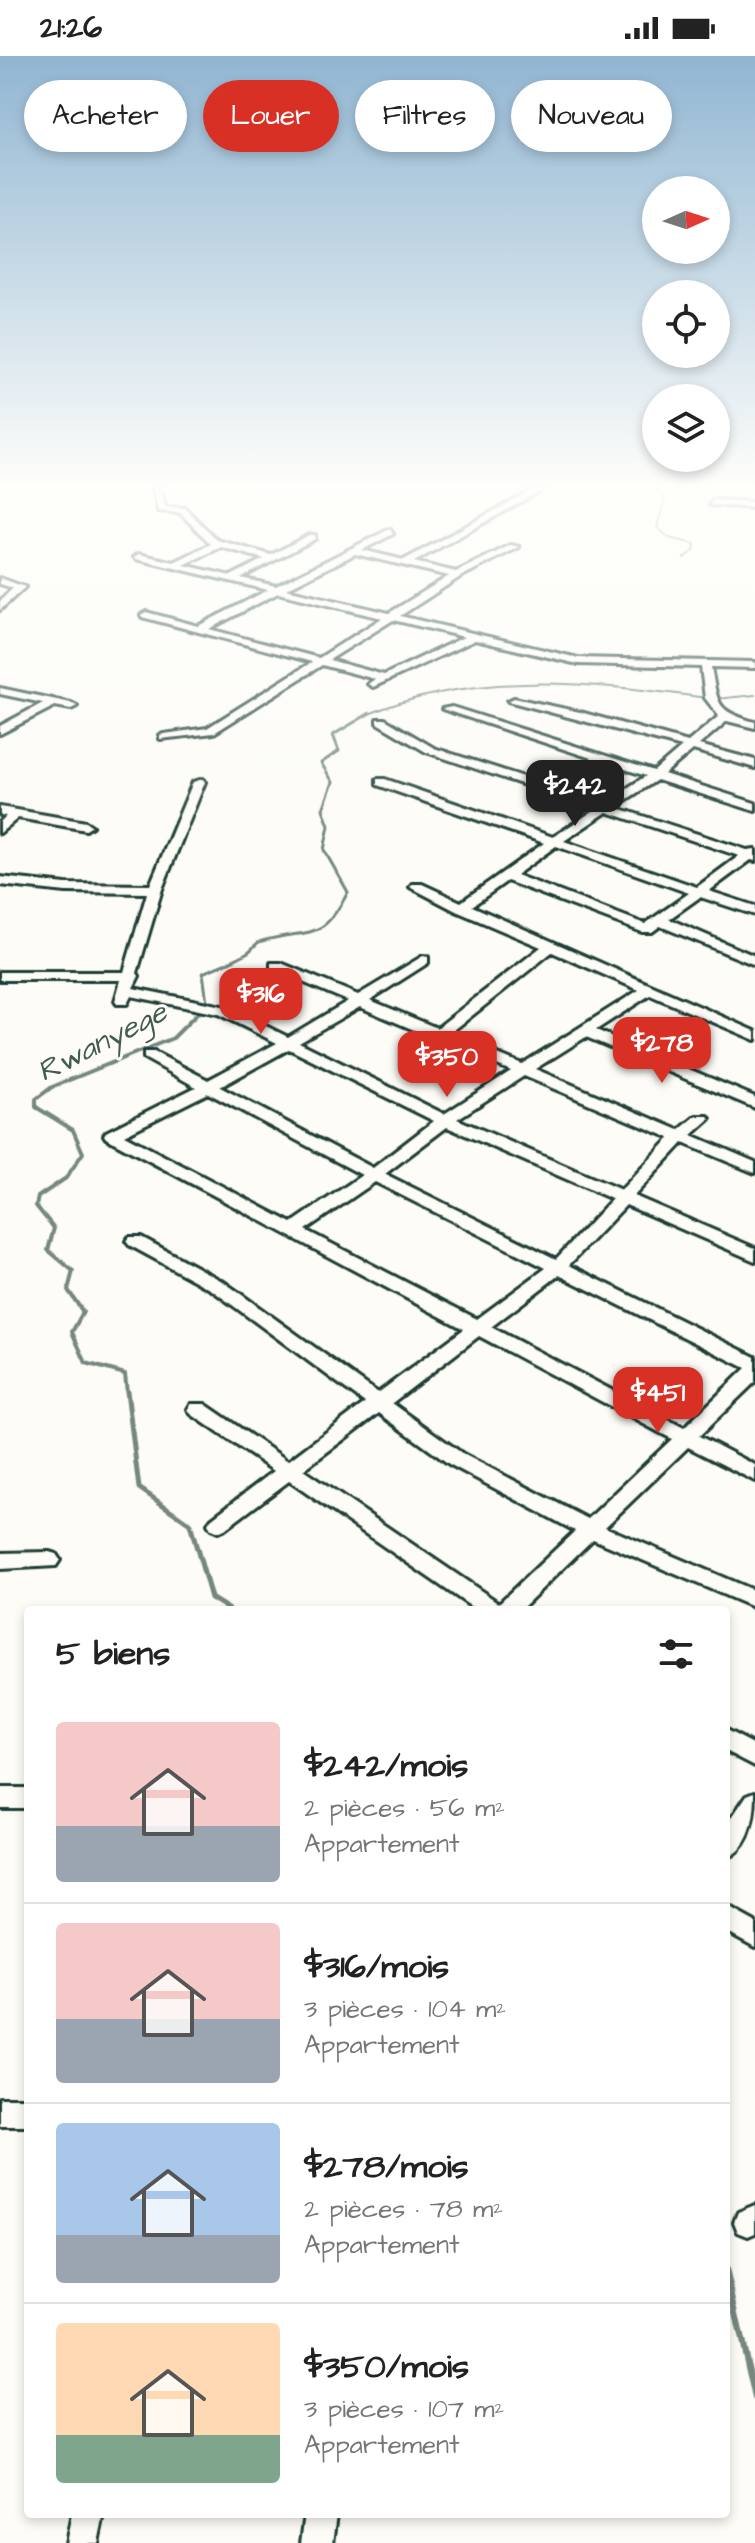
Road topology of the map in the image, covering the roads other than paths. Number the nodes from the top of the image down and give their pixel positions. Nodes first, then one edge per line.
1 (247, 605) edge
2 (345, 605) edge
3 (409, 605) edge
4 (146, 615) dead end
5 (391, 616) junction
6 (200, 629) junction
7 (474, 636) junction
8 (322, 662) junction
9 (755, 665) edge
10 (706, 667) junction
11 (383, 678) junction
12 (371, 685) dead end
13 (0, 691) edge
14 (514, 701) dead end
15 (54, 702) junction
16 (71, 706) dead end
17 (448, 709) dead end
18 (725, 717) junction
19 (381, 721) dead end
20 (755, 725) edge
21 (0, 731) edge
22 (164, 737) dead end
23 (691, 746) junction
24 (755, 764) edge
25 (656, 775) junction
26 (199, 782) dead end
27 (381, 782) dead end
28 (755, 807) edge
29 (605, 809) junction
30 (0, 811) edge
31 (15, 814) junction
32 (86, 826) dead end
33 (0, 829) edge
34 (555, 841) junction
35 (753, 854) edge
36 (506, 876) junction
37 (0, 881) edge
38 (417, 887) dead end
39 (155, 889) junction
40 (697, 890) junction
41 (461, 908) junction
42 (755, 911) edge
43 (661, 921) junction
44 (549, 947) junction
45 (423, 960) dead end
46 (755, 961) edge
47 (276, 966) dead end
48 (0, 976) edge
49 (127, 989) junction
50 (647, 991) junction
51 (359, 1002) junction
52 (755, 1020) edge
53 (738, 1030) junction
54 (585, 1031) junction
55 (438, 1035) junction
56 (755, 1036) edge
57 (289, 1043) junction
58 (149, 1055) dead end
59 (521, 1071) junction
60 (209, 1089) junction
61 (755, 1103) edge
62 (702, 1119) dead end
63 (445, 1120) junction
64 (680, 1137) junction
65 (755, 1168) edge
66 (374, 1175) junction
67 (622, 1199) junction
68 (295, 1229) junction
69 (135, 1241) dead end
70 (755, 1255) edge
71 (558, 1267) junction
72 (478, 1327) junction
73 (755, 1365) edge
74 (755, 1371) edge
75 (379, 1403) junction
76 (198, 1409) dead end
77 (686, 1438) junction
78 (289, 1473) junction
79 (755, 1474) edge
80 (218, 1524) dead end
81 (591, 1530) junction
82 (49, 1560) dead end
83 (0, 1561) edge
84 (755, 1600) edge
85 (486, 1606) edge
86 (510, 1606) edge
87 (730, 1742) edge
88 (755, 1756) edge
89 (0, 1798) edge
90 (24, 1798) edge
91 (755, 1802) edge
92 (730, 1841) edge
93 (730, 1920) edge
94 (755, 1935) edge
95 (87, 2518) edge
96 (320, 2518) edge
97 (82, 2543) edge
98 (317, 2543) edge

1 - 6 street
2 - 5 street
3 - 5 street
4 - 6 street
5 - 7 street
5 - 8 street
6 - 8 street
7 - 10 street
7 - 11 street
8 - 11 street
8 - 22 street
9 - 10 street
10 - 18 street
11 - 12 street
13 - 15 street
14 - 23 street
15 - 16 street
15 - 21 street
17 - 25 street
18 - 20 street
18 - 23 street
19 - 29 street
23 - 24 street
23 - 25 street
25 - 28 street
25 - 29 street
26 - 39 street
27 - 34 street
29 - 34 street
29 - 35 street
30 - 31 street
31 - 32 street
31 - 33 street
34 - 36 street
34 - 40 street
35 - 40 street
36 - 41 street
36 - 43 street
37 - 39 street
38 - 41 street
39 - 49 street
40 - 42 street
40 - 43 street
41 - 44 street
43 - 46 street
44 - 50 street
44 - 55 street
45 - 51 street
47 - 51 street
48 - 49 street
49 - 57 street
50 - 53 street
50 - 54 street
51 - 55 street
51 - 57 street
52 - 53 street
53 - 56 street
54 - 59 street
54 - 61 street
55 - 59 street
57 - 60 street
57 - 63 street
58 - 60 street
59 - 63 street
59 - 64 street
60 - 66 street
60 - 68 street
62 - 64 street
63 - 66 street
63 - 67 street
64 - 65 street
64 - 67 street
66 - 68 street
66 - 71 street
67 - 70 street
67 - 71 street
68 - 72 street
69 - 75 street
71 - 72 street
71 - 73 street
72 - 75 street
72 - 77 street
74 - 77 street
75 - 78 street
75 - 81 street
76 - 78 street
77 - 79 street
77 - 81 street
78 - 80 street
78 - 85 street
81 - 84 street
81 - 86 street
82 - 83 street
87 - 88 street
89 - 90 street
91 - 92 street
93 - 94 street
95 - 97 street
96 - 98 street

